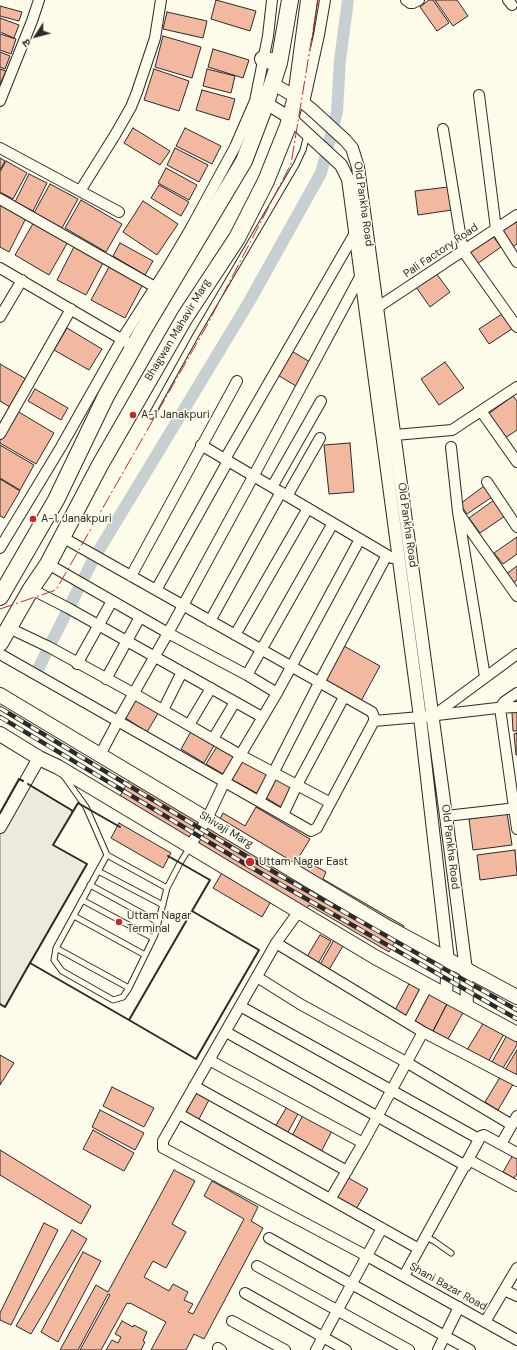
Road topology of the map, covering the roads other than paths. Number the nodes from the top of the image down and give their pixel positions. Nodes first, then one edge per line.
1 (39, 0) edge
2 (161, 0) edge
3 (272, 0) edge
4 (290, 0) edge
5 (309, 0) edge
6 (325, 0) edge
7 (406, 0) edge
8 (419, 0) edge
9 (263, 59) junction
10 (279, 63) junction
11 (273, 84) junction
12 (478, 95) dead end
13 (300, 100) junction
14 (0, 101) edge
15 (266, 103) junction
16 (290, 118) junction
17 (443, 130) dead end
18 (312, 138) junction
19 (0, 148) edge
20 (80, 191) junction
21 (0, 198) edge
22 (119, 212) dead end
23 (517, 215) edge
24 (496, 229) junction
25 (356, 233) junction
26 (463, 251) junction
27 (517, 262) edge
28 (0, 268) edge
29 (361, 275) junction
30 (22, 280) junction
31 (155, 287) junction
32 (378, 308) junction
33 (71, 309) junction
34 (366, 315) junction
35 (0, 317) edge
36 (517, 327) edge
37 (128, 343) junction
38 (237, 381) dead end
39 (515, 392) edge
40 (321, 401) dead end
41 (481, 411) junction
42 (151, 416) dead end
43 (0, 434) edge
44 (395, 435) junction
45 (320, 438) dead end
46 (201, 445) junction
47 (451, 447) dead end
48 (227, 460) junction
49 (517, 462) edge
50 (254, 476) junction
51 (487, 482) dead end
52 (280, 491) junction
53 (308, 508) junction
54 (458, 512) junction
55 (333, 523) junction
56 (517, 527) edge
57 (62, 536) junction
58 (360, 538) junction
59 (0, 548) edge
60 (388, 555) junction
61 (399, 561) junction
62 (48, 564) junction
63 (131, 576) junction
64 (31, 589) junction
65 (156, 590) junction
66 (517, 596) edge
67 (0, 597) edge
68 (112, 601) junction
69 (183, 605) junction
70 (140, 616) junction
71 (210, 621) junction
72 (99, 626) junction
73 (9, 628) junction
74 (168, 633) junction
75 (235, 635) junction
76 (127, 642) junction
77 (0, 643) edge
78 (262, 650) junction
79 (0, 654) edge
80 (517, 654) edge
81 (154, 657) junction
82 (77, 664) junction
83 (291, 667) junction
84 (182, 672) junction
85 (248, 675) junction
86 (485, 677) junction
87 (106, 679) junction
88 (319, 683) junction
89 (211, 688) junction
90 (133, 693) junction
91 (277, 693) junction
92 (517, 693) edge
93 (0, 694) edge
94 (344, 697) junction
95 (235, 702) junction
96 (517, 707) edge
97 (500, 708) junction
98 (163, 710) junction
99 (433, 716) junction
100 (262, 717) junction
101 (420, 717) junction
102 (118, 720) junction
103 (374, 721) junction
104 (189, 725) junction
105 (0, 734) edge
106 (214, 739) junction
107 (100, 755) junction
108 (240, 755) junction
109 (39, 758) junction
110 (512, 759) edge
111 (58, 767) junction
112 (274, 773) junction
113 (225, 781) junction
114 (297, 786) junction
115 (259, 800) junction
116 (329, 802) junction
117 (516, 808) edge
118 (283, 815) junction
119 (446, 816) junction
120 (207, 819) junction
121 (0, 827) edge
122 (517, 829) edge
123 (190, 846) junction
124 (107, 855) junction
125 (98, 871) junction
126 (90, 885) junction
127 (167, 888) junction
128 (82, 900) junction
129 (162, 905) junction
130 (299, 911) junction
131 (74, 916) junction
132 (158, 922) junction
133 (153, 938) junction
134 (276, 943) junction
135 (56, 948) junction
136 (145, 955) junction
137 (448, 961) junction
138 (466, 970) junction
139 (257, 977) junction
140 (428, 985) junction
141 (129, 988) junction
142 (446, 995) junction
143 (517, 998) edge
144 (240, 1006) junction
145 (467, 1006) junction
146 (408, 1023) junction
147 (226, 1032) junction
148 (423, 1032) junction
149 (517, 1034) edge
150 (210, 1060) junction
151 (406, 1062) junction
152 (517, 1081) edge
153 (194, 1086) junction
154 (392, 1091) junction
155 (179, 1114) junction
156 (517, 1116) edge
157 (378, 1117) junction
158 (512, 1125) junction
159 (480, 1139) junction
160 (363, 1144) junction
161 (501, 1144) junction
162 (517, 1153) edge
163 (467, 1163) junction
164 (347, 1171) junction
165 (517, 1186) edge
166 (331, 1198) junction
167 (382, 1228) junction
168 (426, 1237) junction
169 (269, 1238) dead end
170 (419, 1249) junction
171 (451, 1253) dead end
172 (367, 1256) junction
173 (257, 1266) dead end
174 (517, 1268) edge
175 (404, 1276) junction
176 (352, 1283) junction
177 (504, 1290) junction
178 (245, 1293) dead end
179 (517, 1296) edge
180 (459, 1307) junction
181 (338, 1310) junction
182 (232, 1321) dead end
183 (485, 1322) junction
184 (445, 1336) junction
185 (323, 1337) junction
186 (517, 1340) edge
187 (285, 1350) edge
188 (316, 1350) edge
189 (346, 1350) edge
190 (409, 1350) edge
191 (438, 1350) edge
192 (470, 1350) edge

1 - 14 street
2 - 20 street
3 - 9 street
4 - 10 main road
5 - 13 main road, Bhagwan Mahavir Marg
6 - 13 street
7 - 8 street
9 - 10 main road
9 - 31 street
10 - 11 main road
11 - 13 street, Old Pankha Road
11 - 15 main road
12 - 24 street
13 - 16 main road, Bhagwan Mahavir Marg
13 - 32 street, Old Pankha Road
15 - 16 street, Old Pankha Road
15 - 37 main road
16 - 18 street, Old Pankha Road
16 - 57 main road, Bhagwan Mahavir Marg
17 - 26 street
18 - 25 street, Old Pankha Road
18 - 42 lane
19 - 20 street
20 - 22 street
21 - 31 street
23 - 24 street, Pali Factory Road
24 - 26 street, Pali Factory Road
24 - 27 street
25 - 29 street, Old Pankha Road
25 - 48 street
26 - 32 street, Pali Factory Road
26 - 36 street
28 - 30 street
29 - 34 street, Old Pankha Road
29 - 50 street
30 - 33 street
30 - 35 street
31 - 37 street
32 - 34 street, Pali Factory Road
32 - 44 street, Old Pankha Road
33 - 37 street
33 - 43 street
34 - 61 street, Old Pankha Road
37 - 59 street
37 - 67 main road
38 - 46 street
39 - 41 street
40 - 52 street
41 - 44 street
41 - 49 street
44 - 99 street, Old Pankha Road
45 - 52 street
46 - 48 street
46 - 63 street
47 - 54 street
48 - 50 street
48 - 65 street
50 - 52 street
50 - 69 street
51 - 56 street
52 - 53 street
52 - 71 street
53 - 55 street
53 - 75 street
54 - 66 street
54 - 86 street
55 - 58 street
55 - 78 street
57 - 62 main road, Bhagwan Mahavir Marg
57 - 63 street
58 - 60 street
58 - 83 street
60 - 61 street
60 - 88 street
61 - 101 street, Old Pankha Road
62 - 64 main road, Bhagwan Mahavir Marg
62 - 68 street
63 - 65 street
64 - 72 street
64 - 73 main road, Bhagwan Mahavir Marg
65 - 69 street
68 - 70 street
68 - 72 street
69 - 71 street
69 - 74 street
70 - 74 street
70 - 76 street
71 - 75 street
72 - 76 street
72 - 82 street
73 - 77 main road, Bhagwan Mahavir Marg
73 - 82 street
74 - 81 street
74 - 85 street
75 - 78 street
76 - 81 street
76 - 87 street
78 - 83 street
78 - 85 street
79 - 102 street
80 - 86 street
81 - 84 street
81 - 90 street
82 - 87 street
83 - 88 street
83 - 91 street
84 - 89 street
84 - 98 street
85 - 91 street
86 - 99 street
87 - 90 street
88 - 94 street
88 - 112 street
89 - 95 street
89 - 104 street
90 - 98 street
90 - 102 street
91 - 100 street
92 - 97 street
93 - 107 main road, Shivaji Marg
94 - 103 street
94 - 114 street
95 - 100 street
95 - 106 street
96 - 97 street
97 - 99 street
97 - 110 street
98 - 104 street
99 - 101 street
99 - 119 street, Old Pankha Road
100 - 108 street
101 - 103 street
101 - 137 street, Old Pankha Road
102 - 107 street
102 - 113 street
103 - 116 street
104 - 106 street
105 - 109 main road
106 - 108 street
107 - 120 main road, Shivaji Marg
108 - 112 street
108 - 113 street
109 - 111 main road
109 - 121 street
110 - 117 street
111 - 123 main road
111 - 124 lane
112 - 114 street
112 - 115 street
113 - 115 street
113 - 120 street
114 - 116 street
114 - 118 street
115 - 118 street
116 - 118 street
117 - 119 street
117 - 122 street
119 - 138 street, Old Pankha Road
120 - 123 street
120 - 137 main road, Shivaji Marg
123 - 127 lane
123 - 130 main road
124 - 125 lane
124 - 127 lane
125 - 126 lane
125 - 129 lane
126 - 128 lane
126 - 132 lane
127 - 129 lane
128 - 131 lane
128 - 133 lane
129 - 132 lane
130 - 134 street, Shani Bazar Road
130 - 140 main road
131 - 135 lane
131 - 136 lane
132 - 133 lane
133 - 136 lane
134 - 139 street, Shani Bazar Road
134 - 146 street
135 - 141 lane
135 - 141 lane
136 - 141 lane
137 - 138 main road, Shivaji Marg
137 - 142 street, Old Pankha Road
138 - 143 main road, Shivaji Marg
138 - 145 street, Old Pankha Road
139 - 144 street, Shani Bazar Road
139 - 151 street
140 - 142 main road
140 - 146 street
142 - 145 main road
144 - 147 street, Shani Bazar Road
144 - 154 street
145 - 149 main road
146 - 148 street
147 - 150 street, Shani Bazar Road
147 - 157 street
148 - 151 street
148 - 152 street
150 - 153 street, Shani Bazar Road
150 - 160 street
151 - 154 street
151 - 158 street
153 - 155 street, Shani Bazar Road
153 - 164 street
154 - 157 street
154 - 159 street
155 - 166 street
155 - 172 street, Shani Bazar Road
156 - 158 street
157 - 160 street
157 - 163 street
158 - 161 street
159 - 161 street
159 - 163 street
160 - 164 street
161 - 162 street
163 - 165 street
163 - 168 street
164 - 166 street
166 - 167 street
167 - 170 street
167 - 172 street
168 - 170 street
168 - 171 lane
169 - 176 street
170 - 175 street
172 - 175 street, Shani Bazar Road
172 - 176 street
173 - 181 street
174 - 177 street
175 - 180 street, Shani Bazar Road
176 - 181 street
176 - 184 street
177 - 179 street
177 - 183 street
178 - 185 street
180 - 183 street, Shani Bazar Road
180 - 184 street
181 - 185 street
181 - 190 street
182 - 187 street
183 - 186 street, Shani Bazar Road
184 - 191 street
184 - 192 street
185 - 188 street
185 - 189 street

